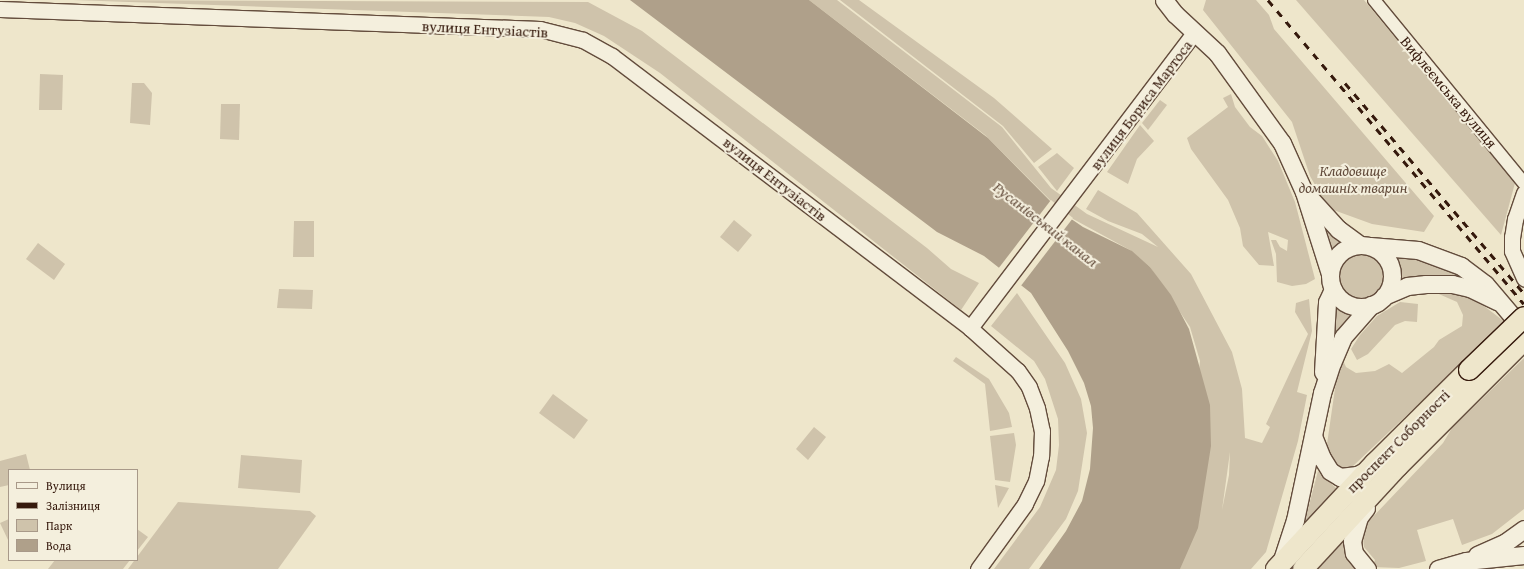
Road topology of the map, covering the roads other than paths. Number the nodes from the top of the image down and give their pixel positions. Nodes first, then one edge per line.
1 (1164, 0) edge
2 (1374, 0) edge
3 (0, 9) edge
4 (1194, 33) junction
5 (1524, 183) edge
6 (1304, 192) junction
7 (1524, 193) edge
8 (1365, 245) junction
9 (1524, 278) edge
10 (1331, 281) junction
11 (1378, 300) junction
12 (1503, 304) junction
13 (1524, 317) edge
14 (970, 328) junction
15 (1524, 330) edge
16 (1524, 340) edge
17 (1476, 376) junction
18 (1322, 393) junction
19 (1313, 436) junction
20 (1398, 466) junction
21 (1370, 469) junction
22 (1524, 529) edge
23 (1524, 554) edge
24 (1466, 561) junction
25 (1278, 566) edge
26 (978, 569) edge
27 (1303, 569) edge
28 (1367, 569) edge
29 (1438, 569) edge

1 - 4 main road, вулиця Бориса Мартоса
2 - 5 street, Вифлеємська вулиця
3 - 14 street, вулиця Ентузіастів
4 - 6 main road, вулиця Бориса Мартоса
4 - 14 street, вулиця Бориса Мартоса
6 - 8 main road, вулиця Бориса Мартоса
6 - 10 main road, вулиця Бориса Мартоса
7 - 9 street
8 - 10 main road
8 - 11 main road
8 - 12 main road, вулиця Бориса Мартоса
10 - 11 main road
10 - 18 main road
11 - 12 main road
11 - 18 main road
12 - 15 main road, вулиця Бориса Мартоса
13 - 17 highway, проспект Соборності, bridge
14 - 26 street, вулиця Ентузіастів
16 - 17 highway, проспект Соборності
17 - 20 highway, проспект Соборності
17 - 21 highway, проспект Соборності
18 - 19 main road
19 - 21 main road
19 - 25 main road
20 - 27 highway, проспект Соборності
20 - 28 main road
21 - 25 highway, проспект Соборності
22 - 24 main road
23 - 24 main road
24 - 29 main road

